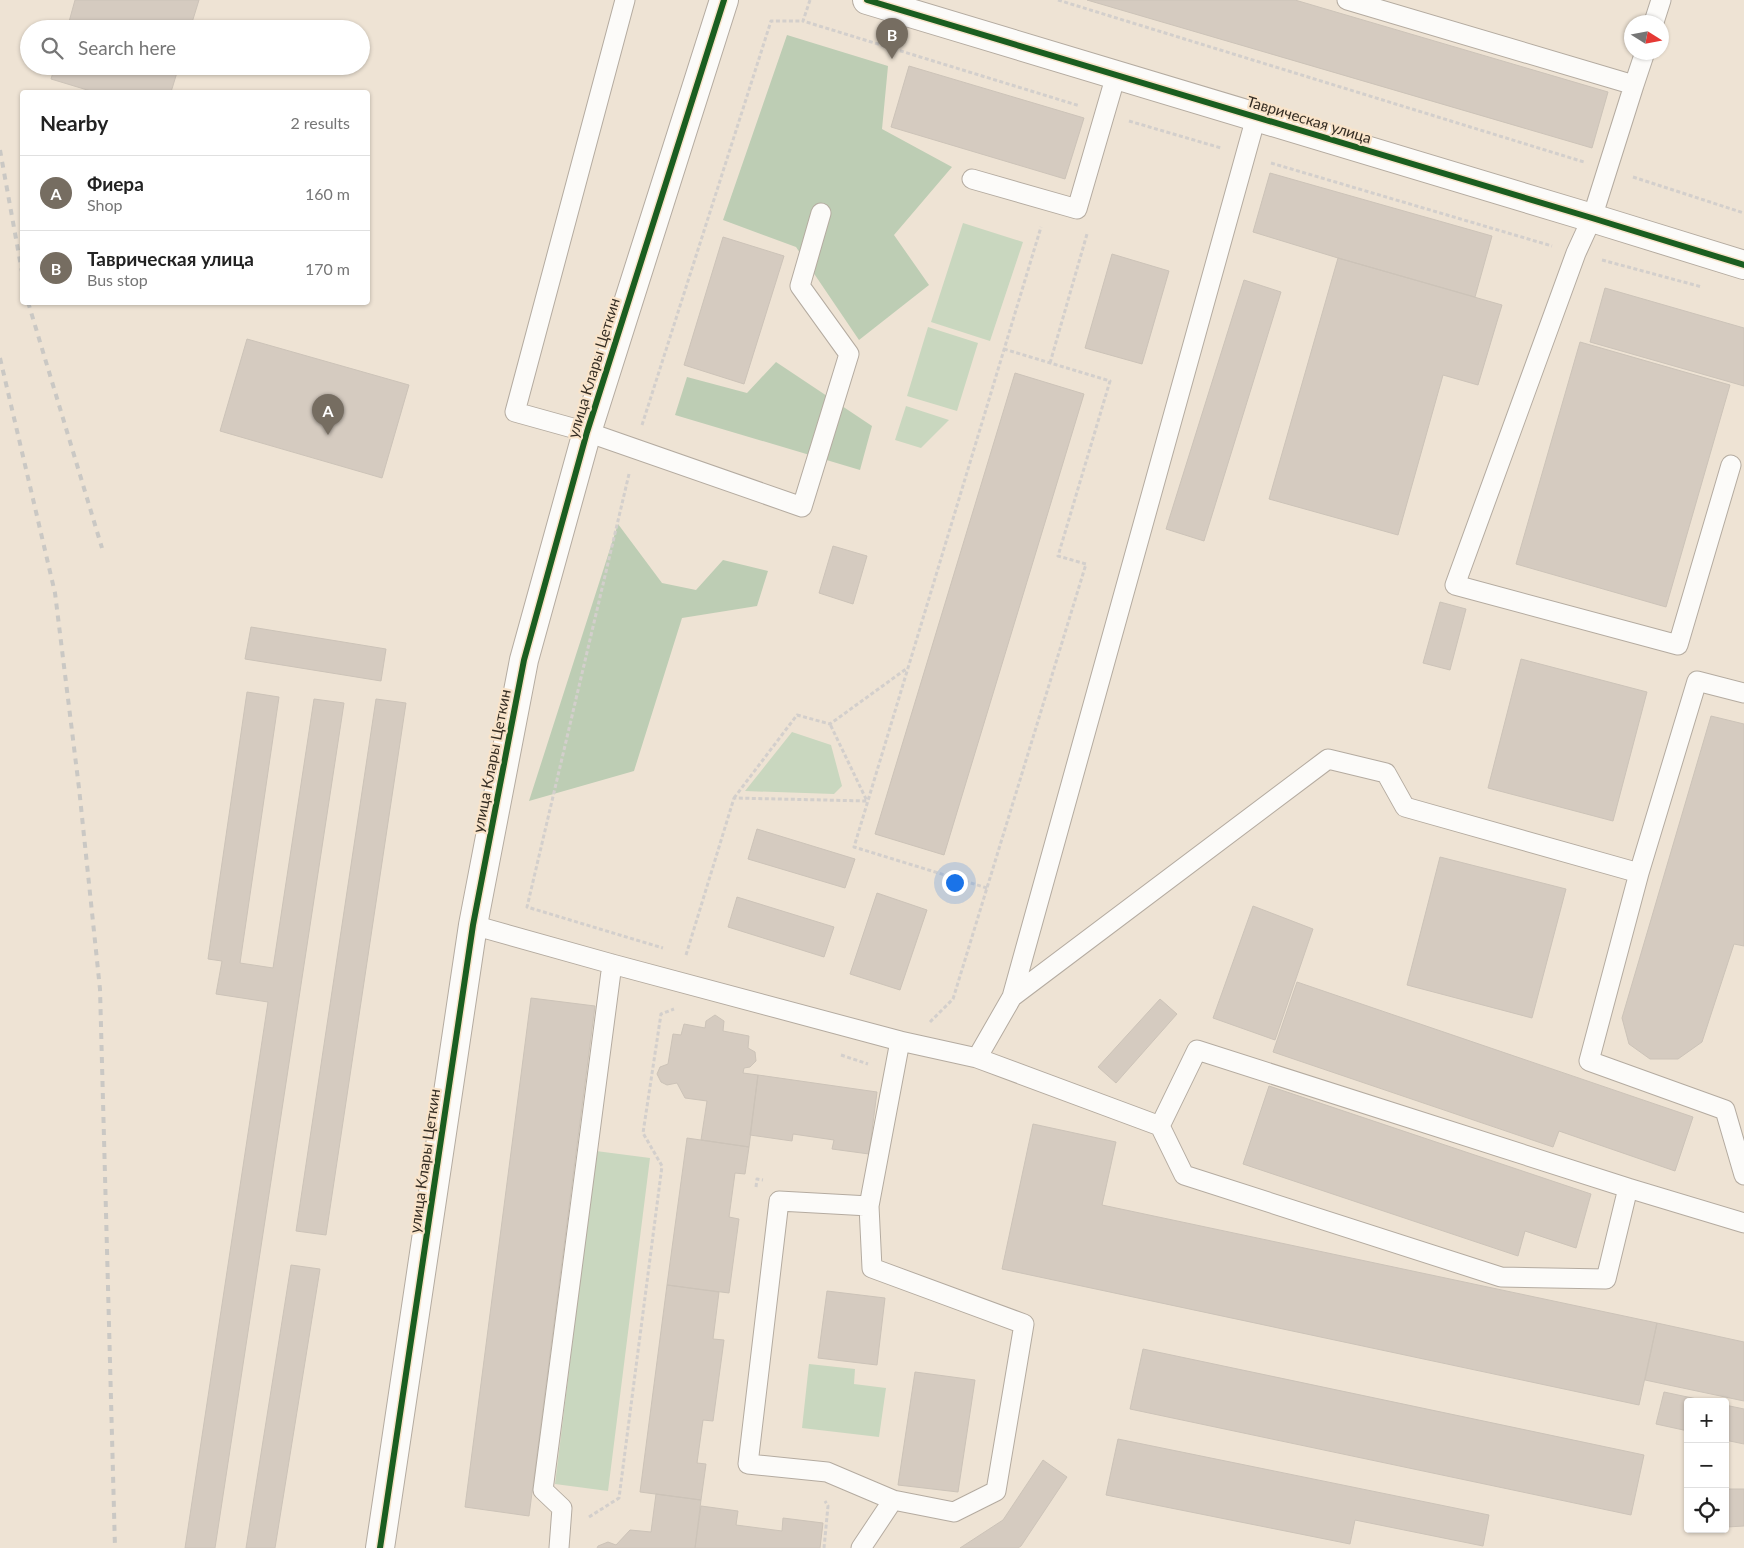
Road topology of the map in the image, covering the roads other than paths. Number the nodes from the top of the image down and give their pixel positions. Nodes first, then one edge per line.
1 (625, 0) edge
2 (724, 0) edge
3 (867, 0) edge
4 (1347, 0) edge
5 (1661, 0) edge
6 (1656, 15) edge
7 (1642, 60) edge
8 (1116, 75) junction
9 (1634, 86) junction
10 (1256, 117) junction
11 (972, 179) dead end
12 (821, 213) dead end
13 (1592, 218) junction
14 (1744, 265) edge
15 (587, 432) junction
16 (1731, 465) dead end
17 (1744, 693) edge
18 (1639, 873) junction
19 (473, 925) junction
20 (612, 964) junction
21 (1012, 997) junction
22 (900, 1042) junction
23 (977, 1058) junction
24 (1160, 1126) junction
25 (1744, 1175) edge
26 (1628, 1188) junction
27 (869, 1206) junction
28 (1744, 1223) edge
29 (893, 1500) junction
30 (380, 1548) edge
31 (559, 1548) edge
32 (861, 1548) edge

1 - 15 lane
2 - 15 street, улица Клары Цеткин
3 - 8 street, Таврическая улица
4 - 9 lane
5 - 6 lane
7 - 9 lane
8 - 10 street, Таврическая улица
8 - 11 lane
9 - 13 lane
10 - 13 street, Таврическая улица
10 - 21 lane
12 - 15 lane
13 - 14 street, Таврическая улица
13 - 16 lane
15 - 19 street, улица Клары Цеткин
17 - 18 lane
18 - 21 lane
18 - 25 lane
19 - 20 lane
19 - 30 street, улица Клары Цеткин
20 - 22 lane
20 - 31 lane
21 - 23 lane
22 - 23 lane
22 - 27 lane
23 - 24 lane
24 - 26 lane
24 - 26 lane
26 - 28 lane
27 - 29 lane
27 - 29 lane
29 - 32 lane

